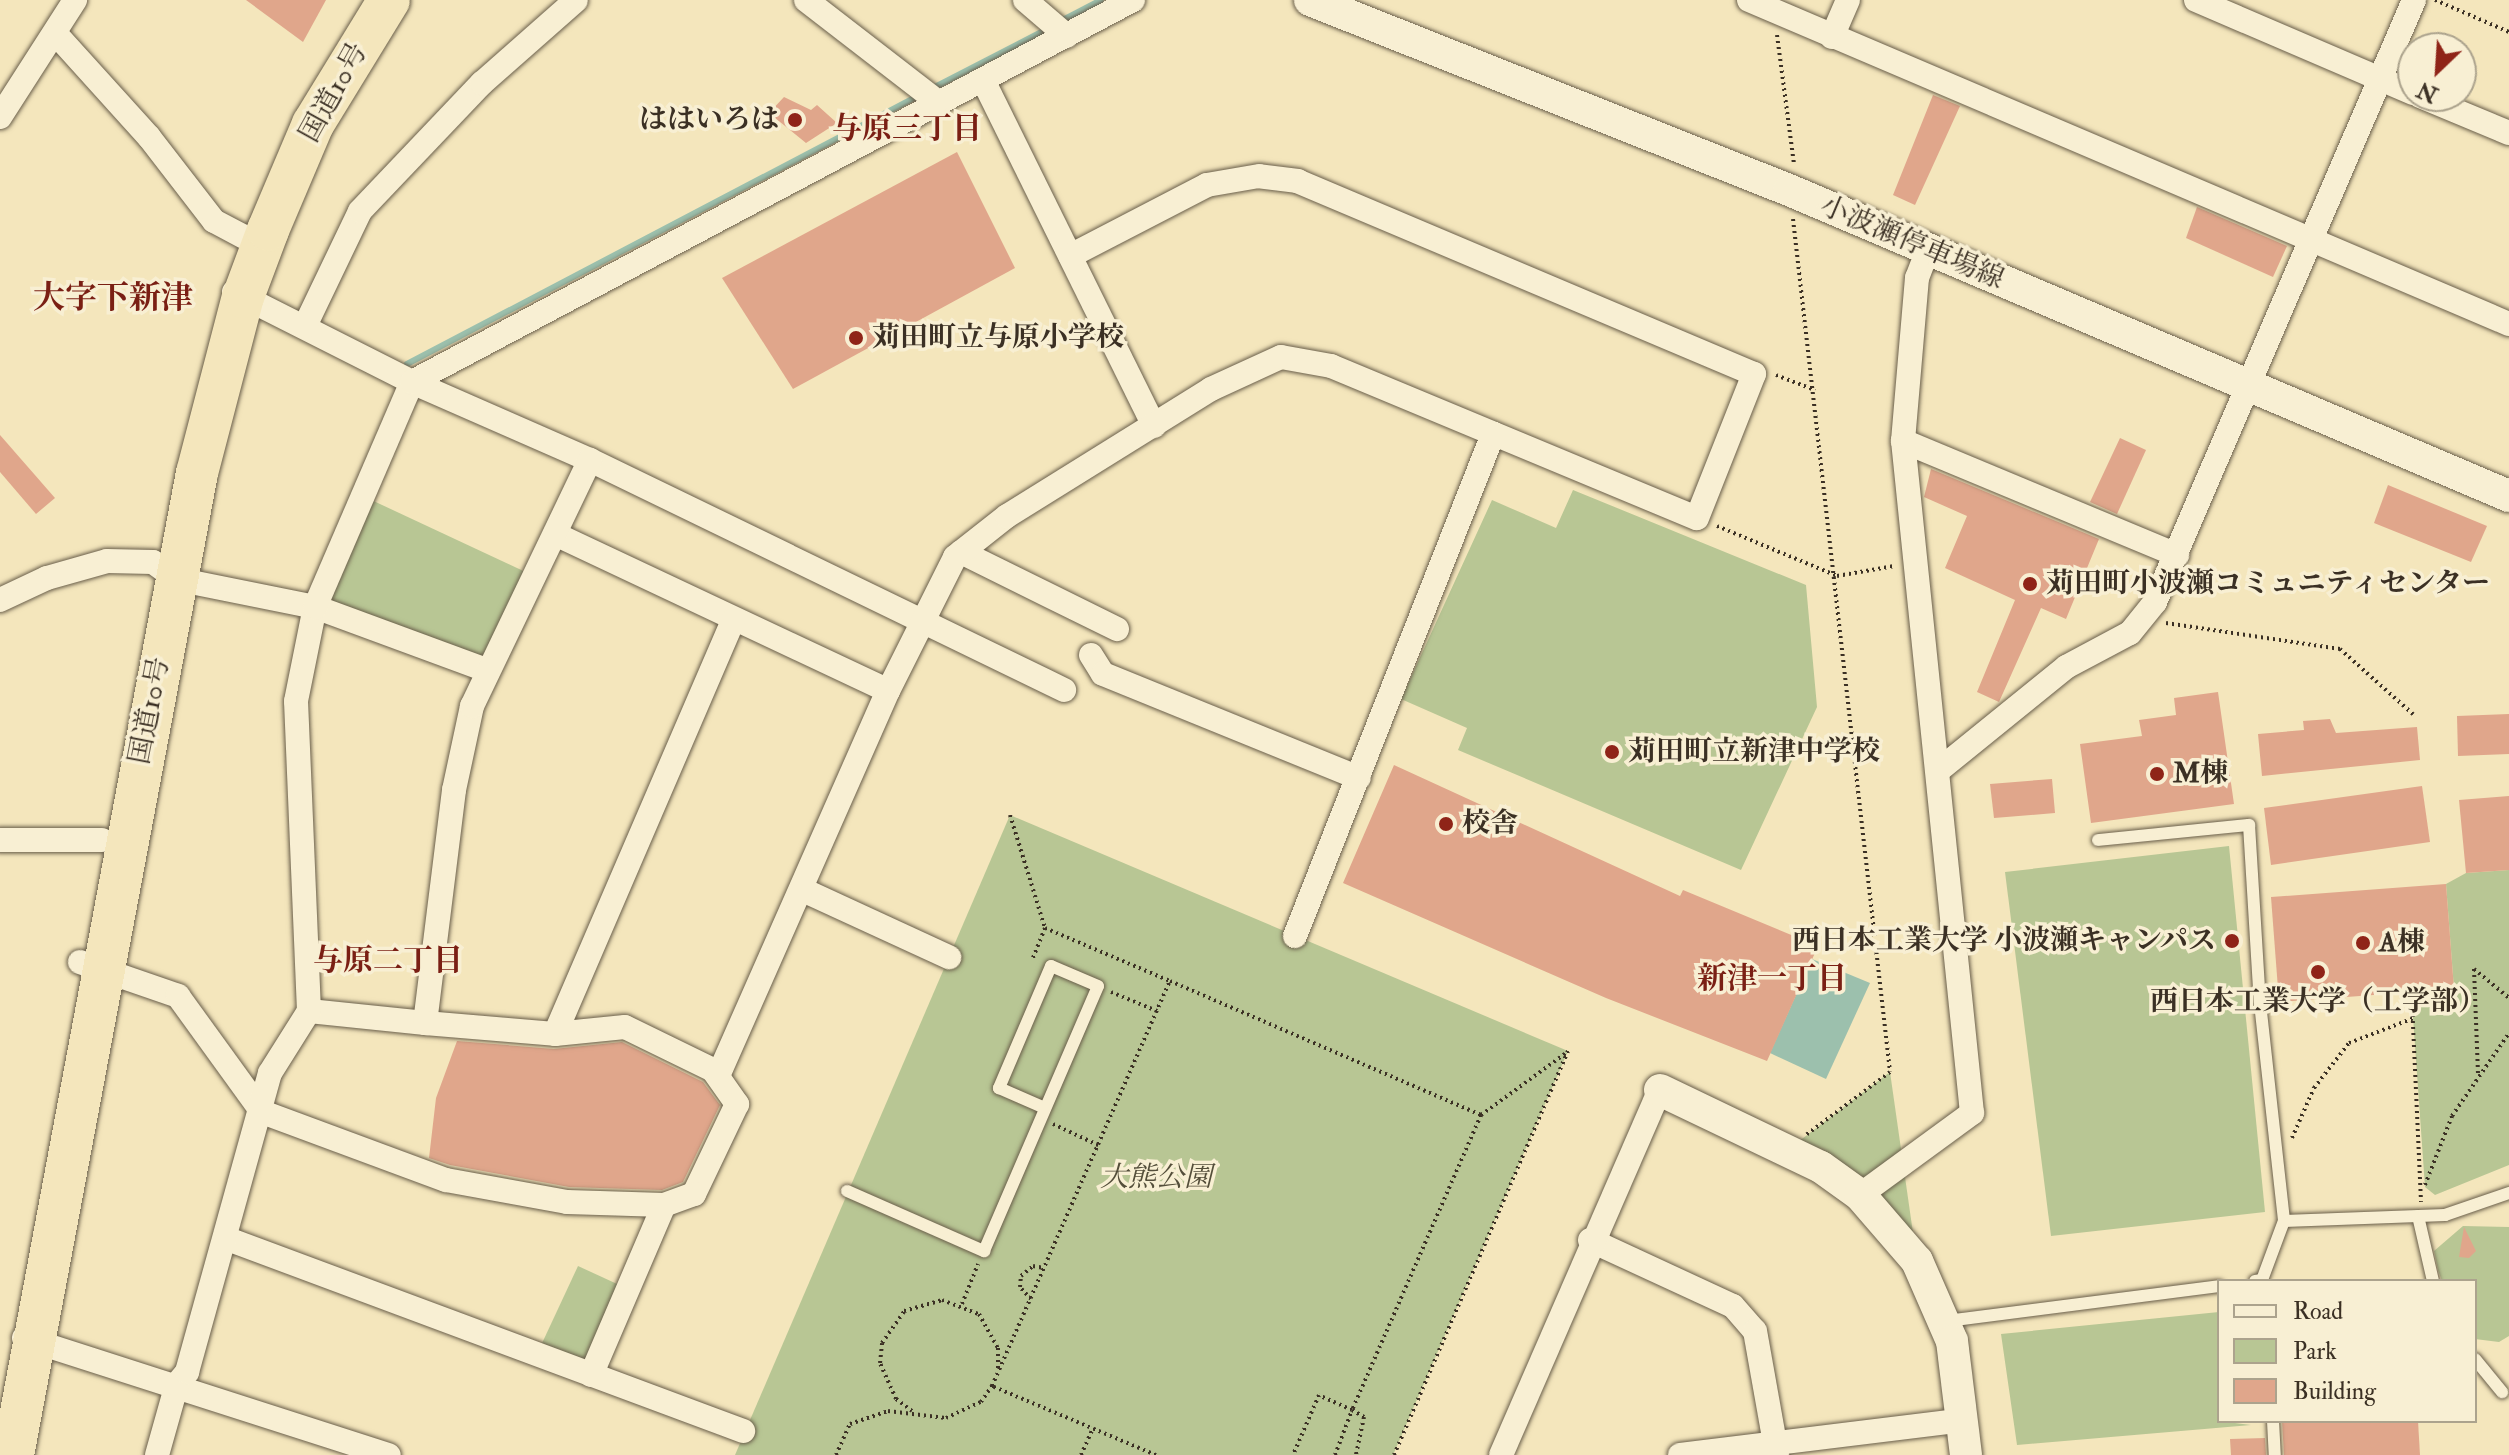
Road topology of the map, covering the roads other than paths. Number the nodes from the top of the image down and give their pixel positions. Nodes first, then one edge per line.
1 (75, 0) edge
2 (363, 0) edge
3 (389, 0) edge
4 (576, 0) edge
5 (806, 0) edge
6 (1025, 0) edge
7 (1133, 0) edge
8 (1310, 0) edge
9 (1749, 0) edge
10 (1848, 0) edge
11 (2196, 0) edge
12 (2414, 0) edge
13 (1774, 6) edge
14 (55, 33) junction
15 (1067, 36) junction
16 (1832, 37) junction
17 (983, 80) junction
18 (2381, 80) junction
19 (2397, 86) edge
20 (938, 102) junction
21 (2458, 112) edge
22 (0, 117) edge
23 (2509, 133) edge
24 (244, 237) junction
25 (2314, 241) junction
26 (1928, 249) junction
27 (1070, 256) junction
28 (234, 292) junction
29 (2509, 324) edge
30 (305, 326) junction
31 (412, 382) junction
32 (2252, 388) junction
33 (1154, 426) junction
34 (1493, 434) junction
35 (1903, 441) junction
36 (590, 460) junction
37 (2509, 496) edge
38 (555, 534) junction
39 (961, 552) junction
40 (2177, 555) junction
41 (164, 570) junction
42 (0, 600) edge
43 (315, 607) junction
44 (733, 620) junction
45 (924, 621) junction
46 (1117, 629) dead end
47 (1091, 655) dead end
48 (486, 670) junction
49 (1064, 690) dead end
50 (888, 691) junction
51 (1939, 770) junction
52 (1359, 778) junction
53 (0, 840) edge
54 (102, 840) junction
55 (2098, 840) dead end
56 (803, 890) junction
57 (1295, 936) dead end
58 (949, 957) dead end
59 (90, 966) junction
60 (309, 1011) junction
61 (425, 1023) junction
62 (555, 1034) junction
63 (718, 1076) junction
64 (1660, 1090) joint
65 (1045, 1108) junction
66 (262, 1112) junction
67 (847, 1191) dead end
68 (2509, 1193) edge
69 (1860, 1195) junction
70 (664, 1205) junction
71 (2418, 1216) junction
72 (2284, 1221) junction
73 (225, 1238) junction
74 (1590, 1240) junction
75 (2262, 1279) edge
76 (2433, 1279) edge
77 (2217, 1286) edge
78 (1947, 1321) junction
79 (24, 1337) junction
80 (2477, 1361) edge
81 (591, 1375) junction
82 (177, 1384) junction
83 (2502, 1392) dead end
84 (0, 1415) edge
85 (1964, 1420) junction
86 (2273, 1423) edge
87 (743, 1431) dead end
88 (1776, 1450) edge
89 (13, 1455) edge
90 (157, 1455) edge
91 (389, 1455) edge
92 (1501, 1455) edge
93 (1680, 1455) edge
94 (1966, 1455) edge
95 (2275, 1455) edge

1 - 14 street
2 - 24 highway, 国道10号
3 - 28 highway, 国道10号
4 - 30 street
5 - 20 street
6 - 15 street
7 - 15 street
8 - 26 main road, 小波瀬停車場線
9 - 13 street
10 - 16 street
11 - 18 street
12 - 18 street
13 - 16 street
14 - 22 street
14 - 24 street
15 - 17 street
16 - 25 street
17 - 20 street
17 - 27 street
18 - 19 street
18 - 25 street
20 - 31 street
21 - 23 street
24 - 28 highway, 国道10号
25 - 29 street
25 - 32 street
26 - 32 main road, 小波瀬停車場線
26 - 35 street
27 - 33 street
27 - 34 street
28 - 30 street
28 - 41 highway, 国道10号
30 - 31 street
31 - 36 street
31 - 43 street
32 - 37 main road, 小波瀬停車場線
32 - 40 street
33 - 34 street
33 - 39 street
34 - 52 street
35 - 40 street
35 - 51 street
36 - 38 street
36 - 45 street
38 - 44 street
38 - 48 street
39 - 45 street
39 - 46 street
40 - 51 street
41 - 42 street
41 - 43 street
41 - 54 highway, 国道10号
41 - 59 highway, 国道10号
43 - 48 street
43 - 60 street
44 - 50 street
44 - 62 street
45 - 49 street
45 - 50 street
47 - 52 street
48 - 61 street
50 - 56 street
51 - 69 street
52 - 57 street
53 - 54 street
54 - 59 highway, 国道10号
55 - 72 lane
56 - 58 street
56 - 63 street
59 - 66 street
59 - 79 highway, 国道10号
60 - 61 street
60 - 66 street
61 - 62 street
62 - 63 street
63 - 70 street
64 - 69 main road
64 - 74 street
65 - 65 lane
65 - 67 lane
66 - 70 street
66 - 73 street
68 - 71 lane
69 - 78 main road
70 - 81 street
71 - 72 lane
71 - 76 lane
72 - 75 lane
73 - 81 street
73 - 82 street
74 - 88 street
74 - 92 street
77 - 78 lane
78 - 85 main road
79 - 82 street
79 - 84 highway, 国道10号
79 - 89 highway, 国道10号
80 - 83 lane
81 - 87 street
82 - 90 street
82 - 91 street
85 - 88 street
85 - 94 main road
86 - 95 lane
88 - 93 street

